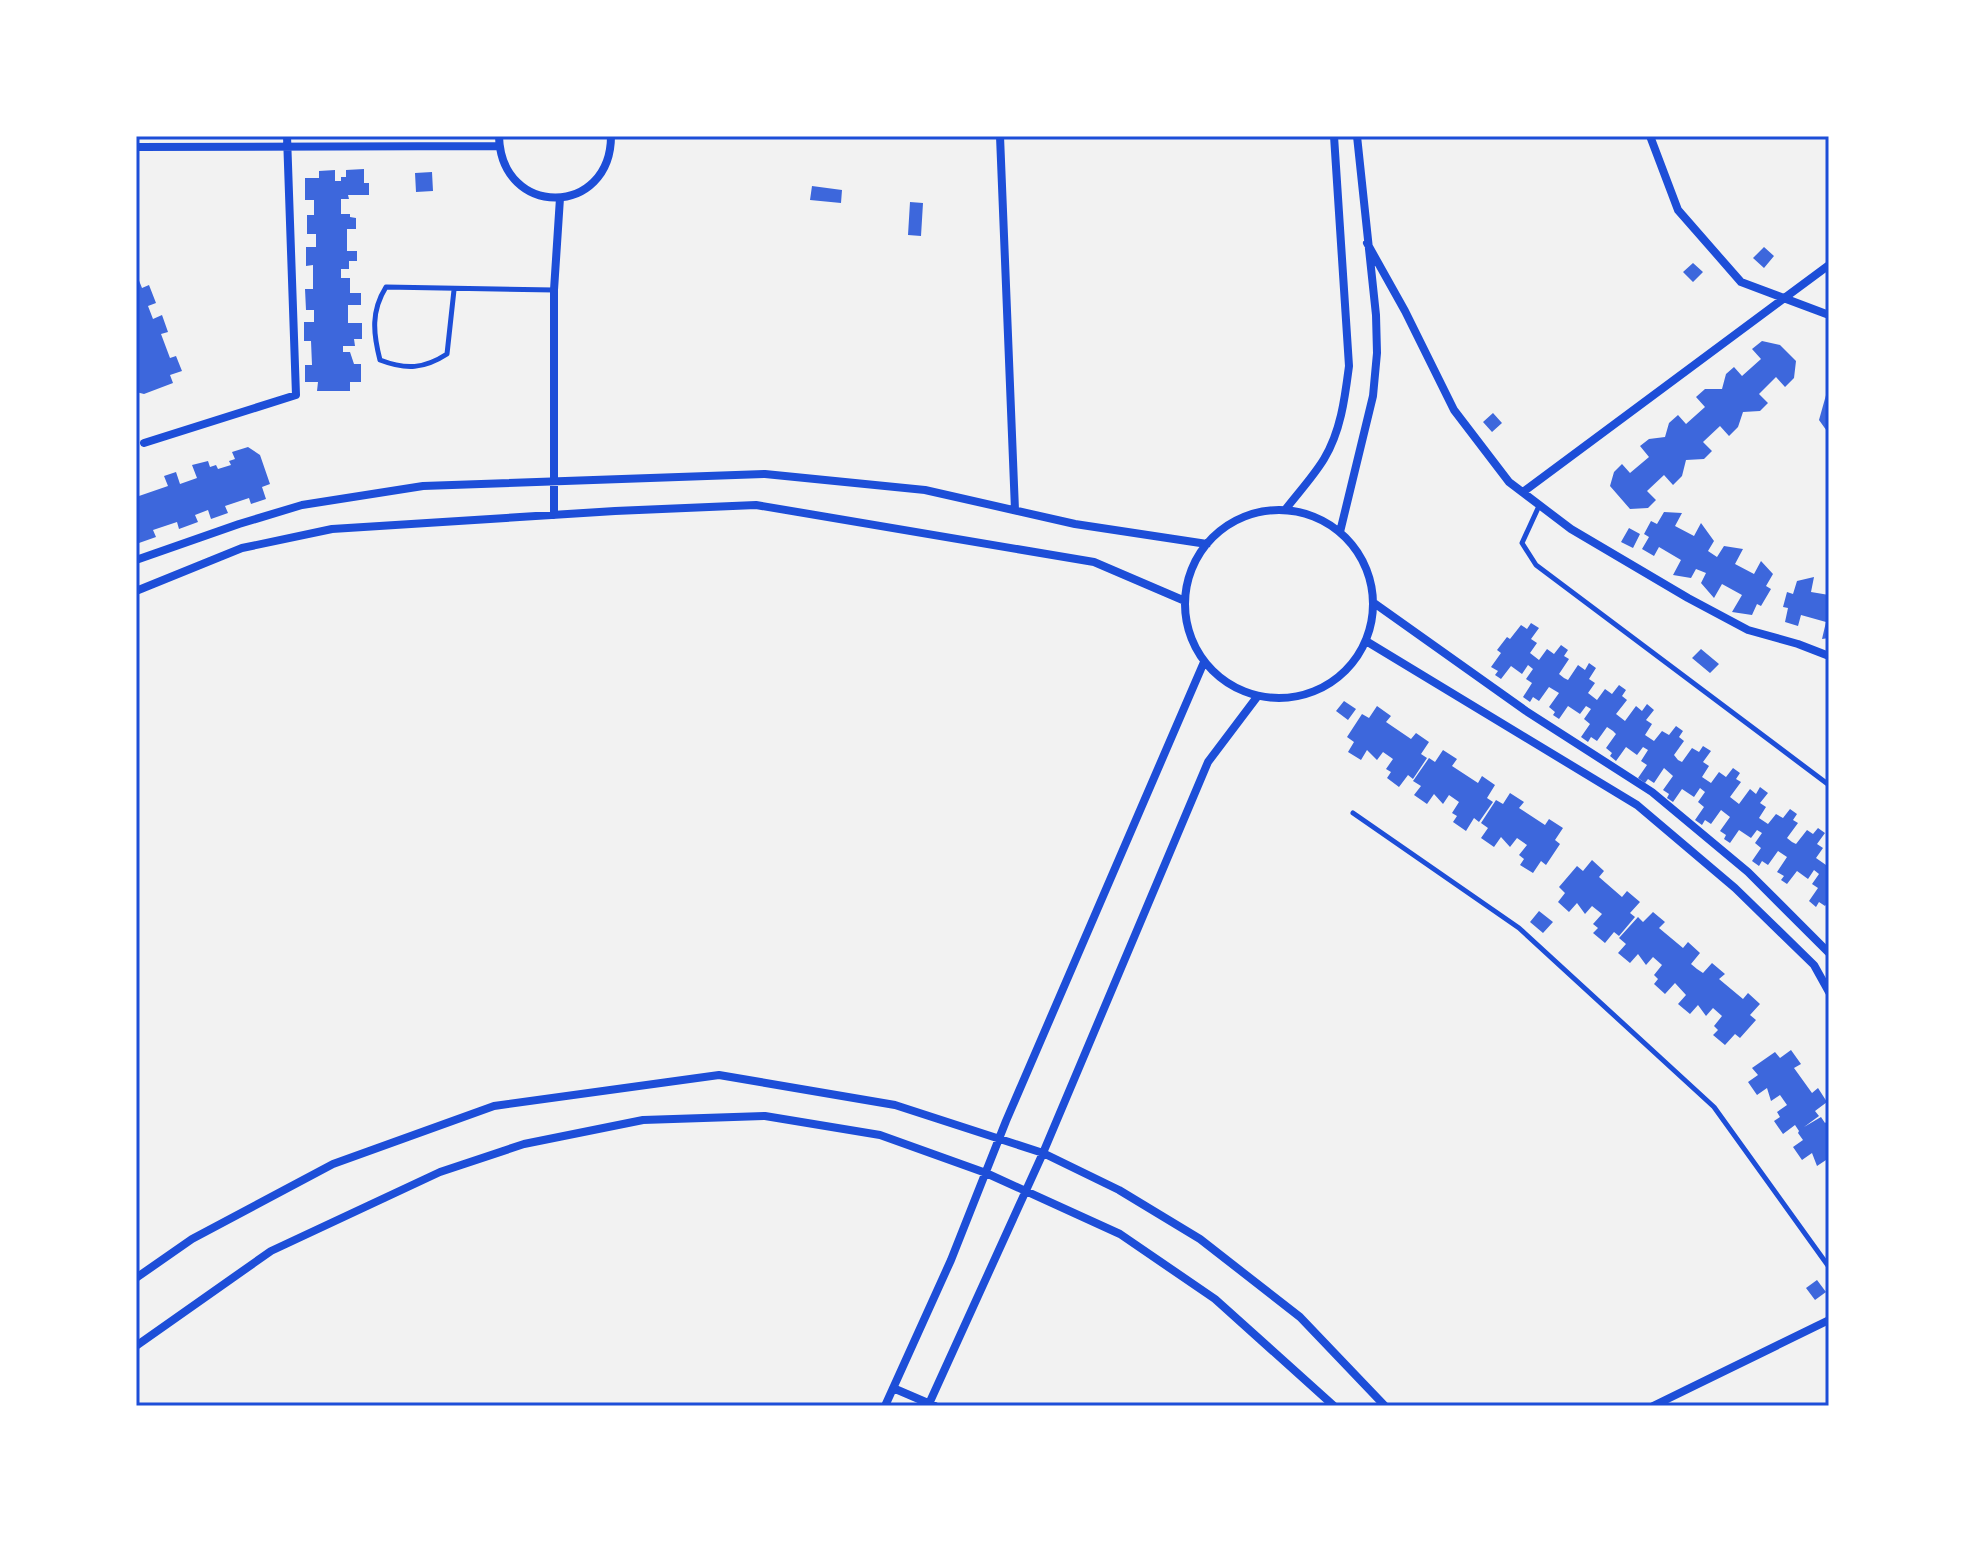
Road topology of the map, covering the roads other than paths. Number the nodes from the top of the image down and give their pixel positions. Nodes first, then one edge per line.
1 (499, 136) edge
2 (611, 136) edge
3 (1000, 136) edge
4 (1334, 136) edge
5 (1357, 136) edge
6 (1650, 136) edge
7 (287, 141) edge
8 (499, 146) junction
9 (136, 147) edge
10 (560, 198) junction
11 (1367, 243) junction
12 (1829, 265) edge
13 (454, 290) junction
14 (554, 290) junction
15 (1783, 298) junction
16 (1829, 315) edge
17 (144, 443) dead end
18 (552, 480) junction
19 (1523, 492) junction
20 (1539, 505) junction
21 (1015, 510) junction
22 (1285, 510) junction
23 (554, 515) junction
24 (1340, 532) junction
25 (1207, 544) junction
26 (136, 560) edge
27 (136, 591) edge
28 (1185, 601) junction
29 (1374, 603) junction
30 (1366, 641) junction
31 (1829, 656) edge
32 (1204, 662) junction
33 (1257, 697) junction
34 (1829, 785) edge
35 (1353, 813) dead end
36 (1829, 953) edge
37 (1829, 992) edge
38 (999, 1139) junction
39 (1043, 1153) junction
40 (986, 1173) junction
41 (1026, 1191) junction
42 (1829, 1267) edge
43 (136, 1278) edge
44 (1829, 1320) edge
45 (136, 1346) edge
46 (893, 1388) junction
47 (931, 1405) edge
48 (885, 1406) edge
49 (1334, 1406) edge
50 (1385, 1406) edge
51 (1653, 1406) edge

1 - 8 street
2 - 10 street
3 - 21 street
4 - 22 street
5 - 11 street
6 - 15 street
7 - 8 street
7 - 9 street
7 - 17 street
8 - 10 street
10 - 14 street
11 - 19 street
11 - 24 street
12 - 15 street
13 - 13 lane
13 - 14 lane
14 - 18 street
15 - 16 street
15 - 19 street
18 - 21 street
18 - 23 street
18 - 26 street
19 - 20 street
20 - 31 street
20 - 34 lane
21 - 25 street
22 - 24 street
22 - 25 street
23 - 27 street
23 - 28 street
24 - 29 street
25 - 28 street
28 - 32 street
29 - 30 street
29 - 36 street
30 - 33 street
30 - 37 street
32 - 33 street
32 - 38 street
33 - 39 street
35 - 42 lane
38 - 39 street
38 - 40 street
38 - 43 street
39 - 41 street
39 - 50 street
40 - 41 street
40 - 45 street
40 - 46 street
41 - 47 street
41 - 49 street
44 - 51 street
46 - 47 street
46 - 48 street

